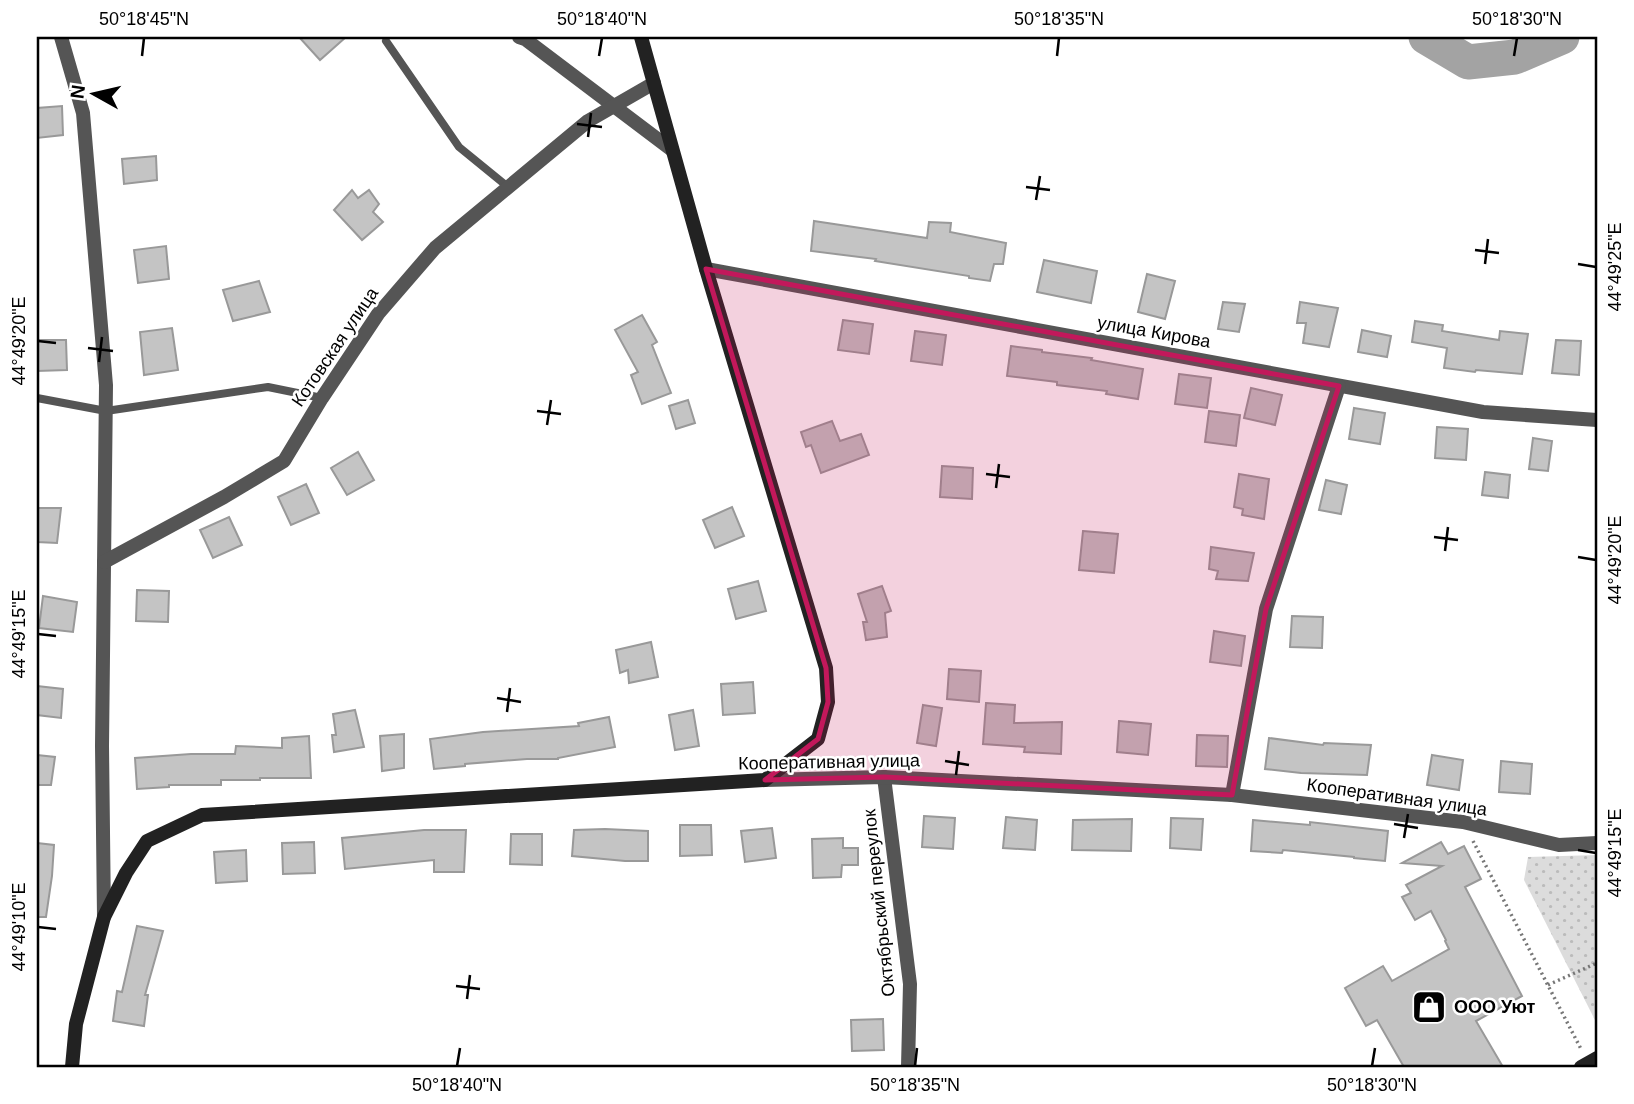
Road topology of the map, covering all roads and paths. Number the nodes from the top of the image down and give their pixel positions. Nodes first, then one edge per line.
1 (61, 37) edge
2 (519, 37) edge
3 (641, 37) edge
4 (386, 41) dead end
5 (653, 78) junction
6 (613, 106) junction
7 (672, 150) junction
8 (508, 187) junction
9 (706, 269) junction
10 (1339, 386) junction
11 (37, 398) edge
12 (322, 398) junction
13 (106, 411) junction
14 (1597, 420) edge
15 (104, 562) junction
16 (884, 777) junction
17 (765, 780) junction
18 (1232, 795) junction
19 (1463, 822) junction
20 (1597, 843) edge
21 (104, 917) junction
22 (1597, 963) edge
23 (1548, 985) junction
24 (1589, 1063) edge
25 (72, 1067) edge
26 (908, 1067) edge

1 - 13 street
2 - 6 street
3 - 5 street
4 - 8 lane
5 - 6 street, Котовская улица
5 - 7 street
6 - 7 street
6 - 8 street, Котовская улица
7 - 9 street
8 - 12 street, Котовская улица
9 - 10 street, улица Кирова
9 - 17 street
10 - 14 street, улица Кирова
10 - 18 street
11 - 13 lane
12 - 13 lane
12 - 15 street, Котовская улица
13 - 15 street
15 - 21 street
16 - 17 street, Кооперативная улица
16 - 18 street, Кооперативная улица
16 - 26 street, Октябрьский переулок
17 - 21 street, Кооперативная улица
18 - 19 street, Кооперативная улица
19 - 20 street, Кооперативная улица
19 - 23 path
21 - 25 street
22 - 23 path
23 - 24 path

